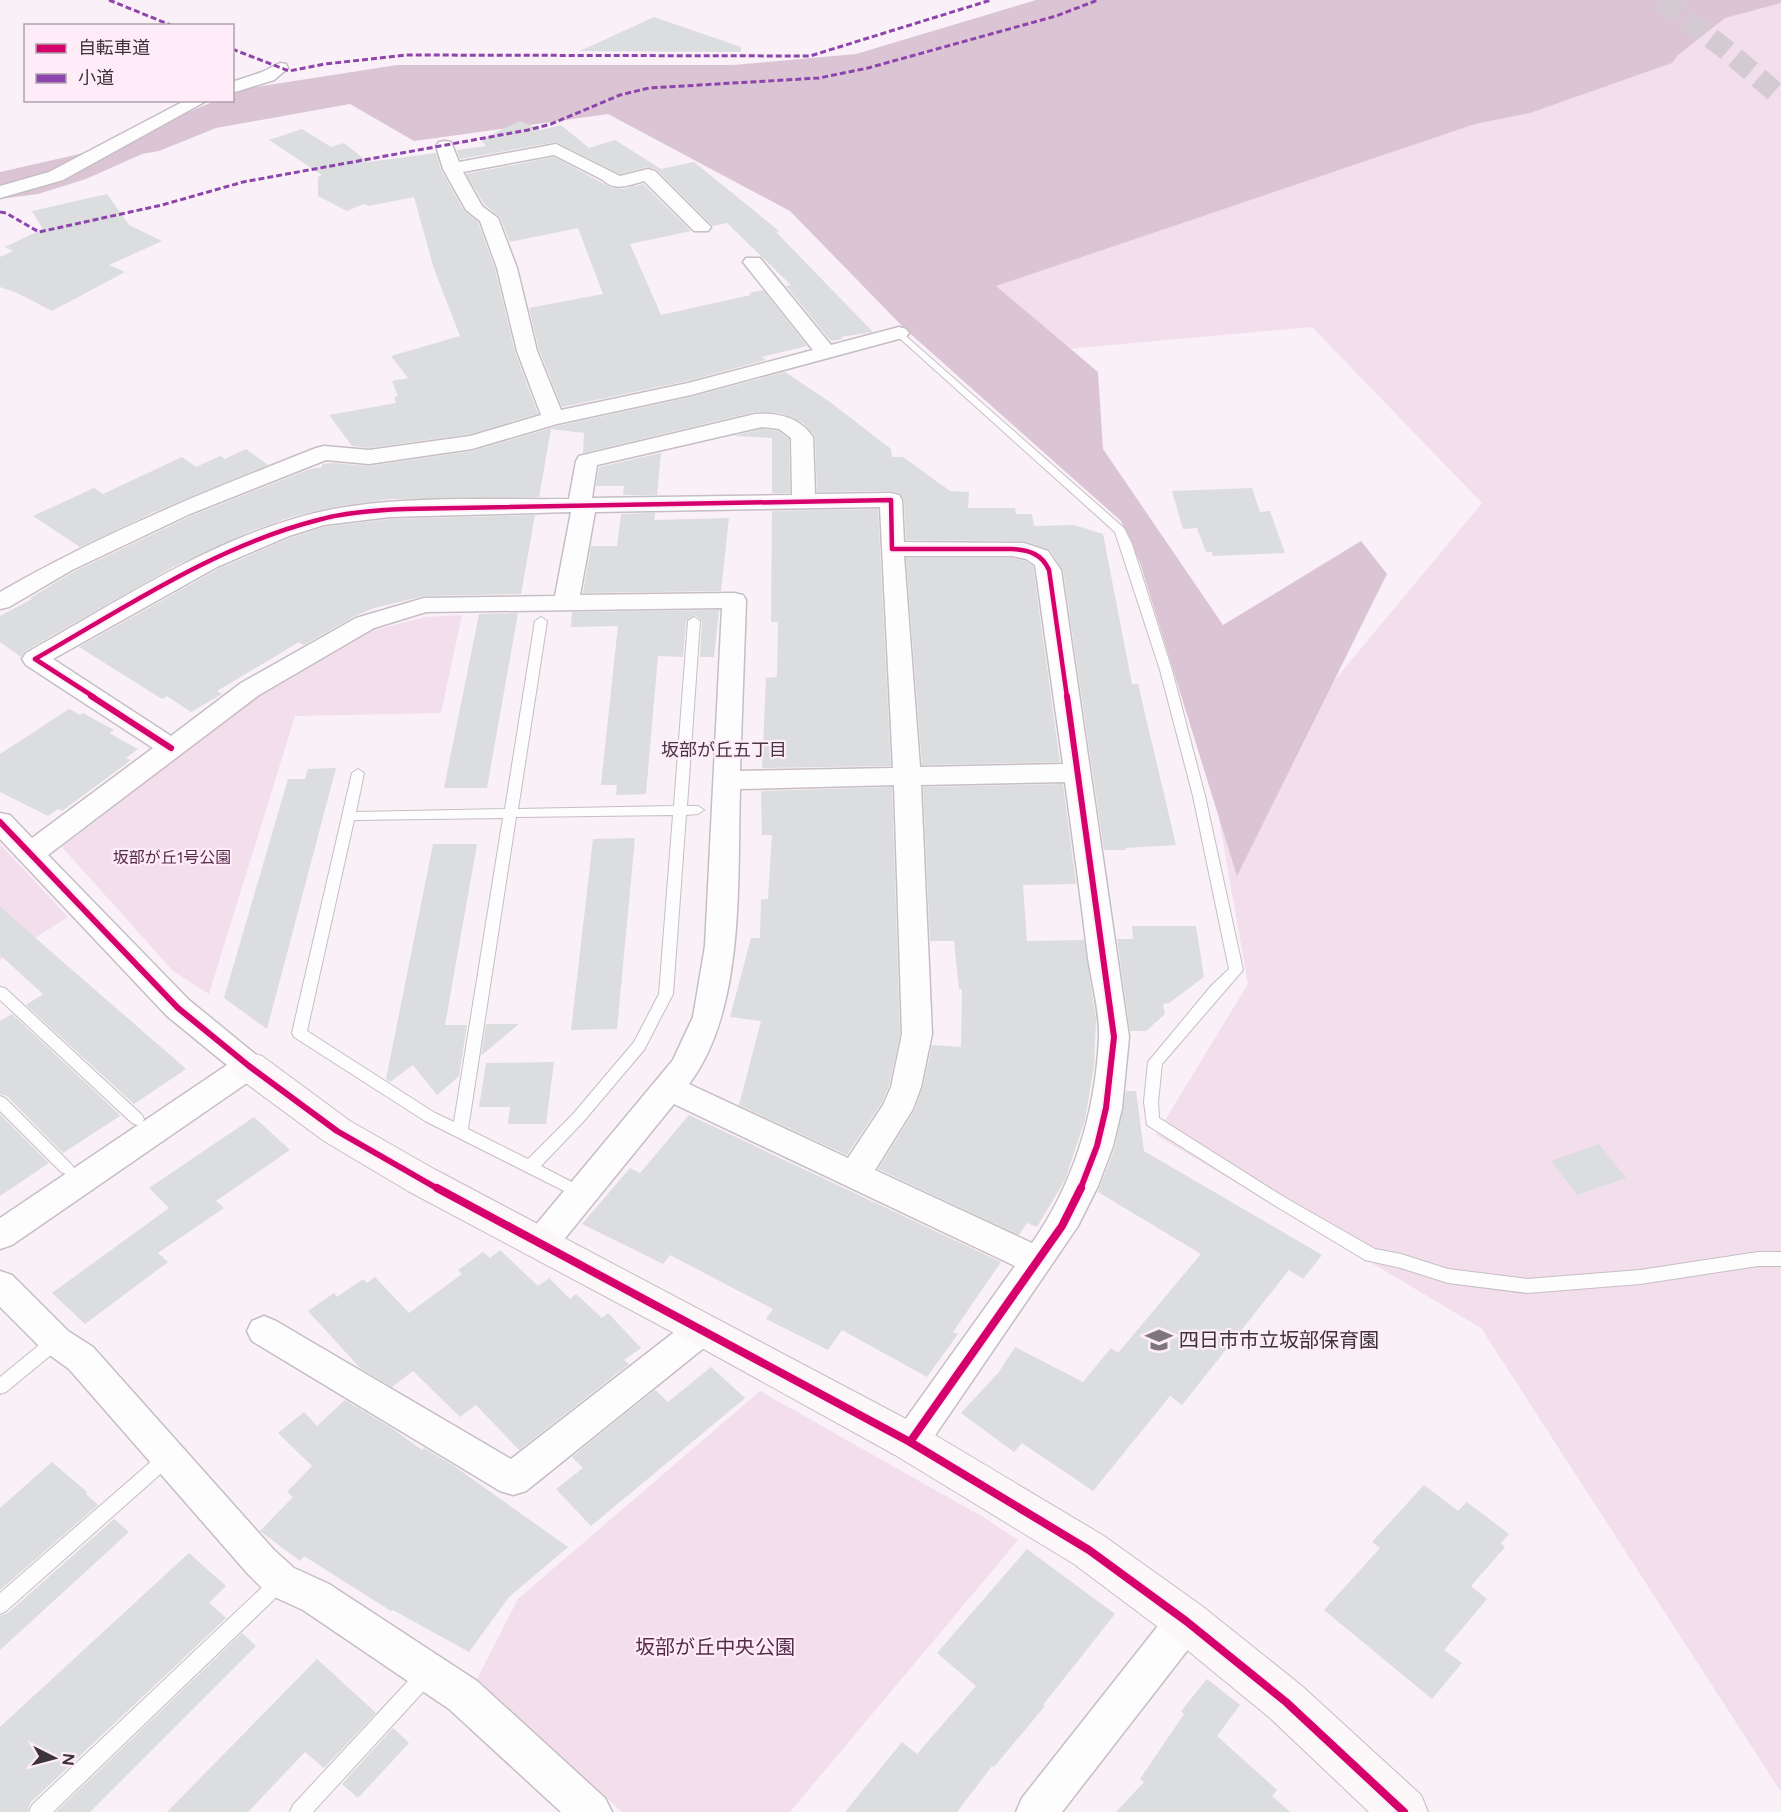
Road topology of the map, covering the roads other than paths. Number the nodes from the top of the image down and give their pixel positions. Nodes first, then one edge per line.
1 (280, 68) dead end
2 (234, 87) edge
3 (196, 102) edge
4 (445, 146) dead end
5 (452, 169) junction
6 (0, 192) edge
7 (700, 227) dead end
8 (753, 262) dead end
9 (899, 333) joint
10 (826, 353) junction
11 (553, 418) junction
12 (804, 501) junction
13 (581, 507) junction
14 (892, 549) junction
15 (0, 603) edge
16 (566, 603) junction
17 (541, 621) dead end
18 (694, 621) dead end
19 (171, 748) junction
20 (358, 773) dead end
21 (1076, 773) junction
22 (907, 777) junction
23 (726, 780) junction
24 (681, 810) junction
25 (698, 810) dead end
26 (510, 814) junction
27 (348, 816) junction
28 (0, 822) edge
29 (30, 854) junction
30 (4, 1001) edge
31 (249, 1066) junction
32 (669, 1088) junction
33 (0, 1102) edge
34 (137, 1119) dead end
35 (460, 1132) junction
36 (530, 1167) junction
37 (66, 1168) dead end
38 (855, 1174) junction
39 (582, 1194) junction
40 (0, 1235) edge
41 (541, 1243) junction
42 (1781, 1259) edge
43 (1038, 1261) junction
44 (0, 1285) edge
45 (703, 1329) junction
46 (264, 1331) dead end
47 (56, 1341) junction
48 (0, 1387) edge
49 (910, 1442) junction
50 (168, 1456) junction
51 (281, 1581) junction
52 (0, 1605) edge
53 (1186, 1621) junction
54 (428, 1672) junction
55 (39, 1812) edge
56 (300, 1812) edge
57 (591, 1812) edge
58 (1036, 1812) edge
59 (1404, 1812) edge

1 - 2 street
3 - 6 street
4 - 5 street
5 - 7 street
5 - 11 street
8 - 10 street
9 - 10 street
9 - 42 lane
10 - 11 street
11 - 15 street
12 - 13 street
12 - 13 street
12 - 14 street
13 - 16 street
13 - 19 street
14 - 21 street
14 - 22 street
16 - 19 street
16 - 23 street
17 - 26 lane
18 - 24 lane
19 - 29 street
20 - 27 lane
21 - 22 street
21 - 43 street
22 - 23 street
22 - 38 street
23 - 32 street
24 - 25 lane
24 - 26 lane
24 - 36 lane
26 - 27 lane
26 - 35 lane
27 - 35 lane
28 - 29 street
29 - 31 street
30 - 34 lane
31 - 40 street
31 - 41 street
32 - 38 street
32 - 39 street
33 - 37 lane
35 - 36 lane
36 - 39 lane
38 - 43 street
39 - 41 street
41 - 45 street
43 - 49 street
44 - 47 street
45 - 46 street
45 - 49 street
47 - 48 lane
47 - 50 street
49 - 53 street
50 - 51 street
50 - 52 lane
51 - 54 street
51 - 55 lane
53 - 58 street
53 - 59 street
54 - 56 lane
54 - 57 street

